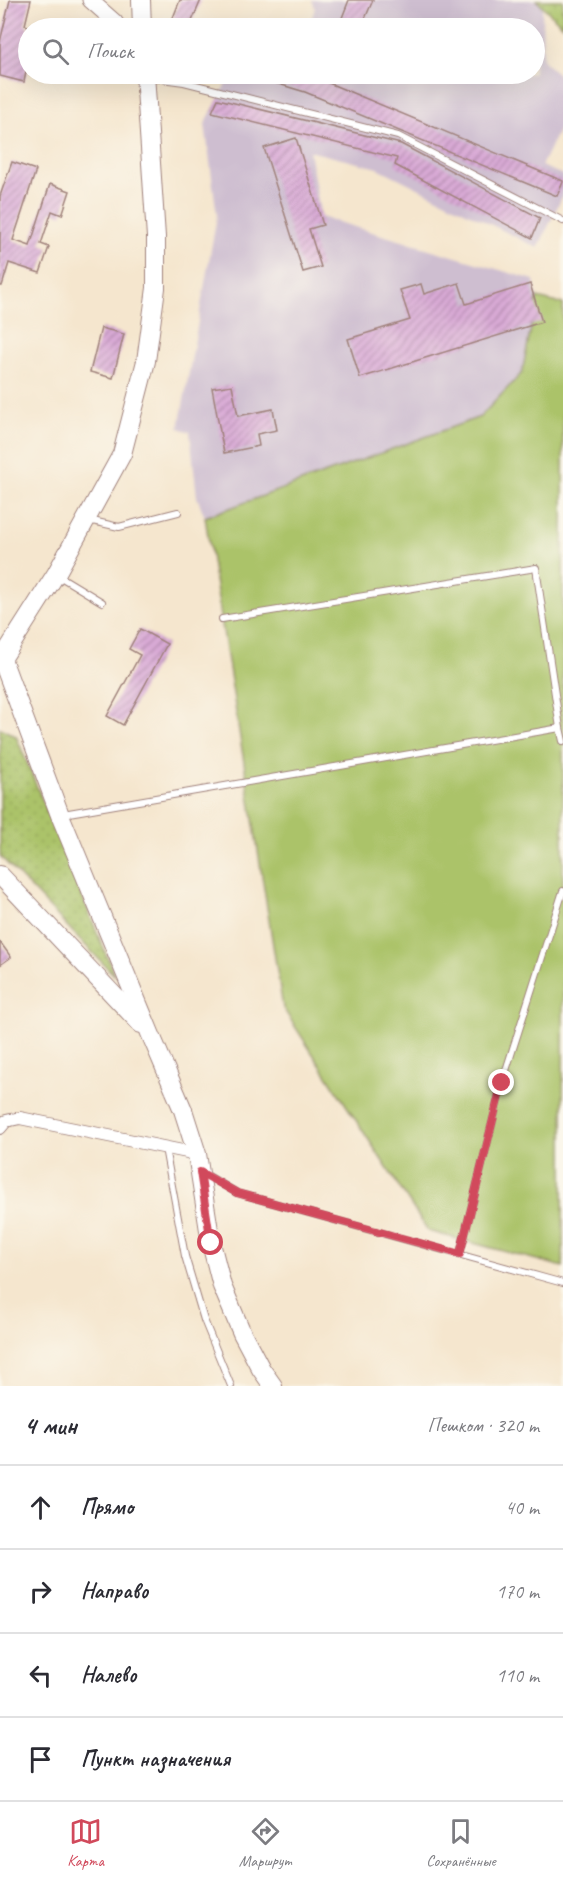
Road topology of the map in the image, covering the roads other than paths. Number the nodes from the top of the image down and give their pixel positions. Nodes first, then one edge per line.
1 (90, 0) edge
2 (141, 0) edge
3 (110, 18) edge
4 (142, 18) edge
5 (145, 84) edge
6 (196, 84) edge
7 (563, 221) edge
8 (178, 512) dead end
9 (86, 520) junction
10 (56, 574) junction
11 (102, 602) dead end
12 (222, 619) dead end
13 (1, 659) edge
14 (560, 728) junction
15 (563, 741) edge
16 (60, 814) junction
17 (0, 875) edge
18 (563, 891) edge
19 (150, 1033) junction
20 (0, 1128) edge
21 (165, 1147) junction
22 (198, 1163) junction
23 (460, 1254) junction
24 (563, 1283) edge
25 (231, 1386) edge
26 (273, 1386) edge

1 - 3 street
2 - 4 main road
5 - 9 main road
6 - 7 lane
8 - 9 lane
9 - 10 main road
10 - 11 lane
10 - 13 main road
12 - 14 lane
13 - 16 main road
14 - 15 lane
14 - 16 lane
16 - 19 main road
17 - 19 main road
18 - 23 lane
19 - 22 main road
20 - 21 street
21 - 22 street
21 - 25 lane
22 - 23 lane
22 - 26 main road
23 - 24 lane

